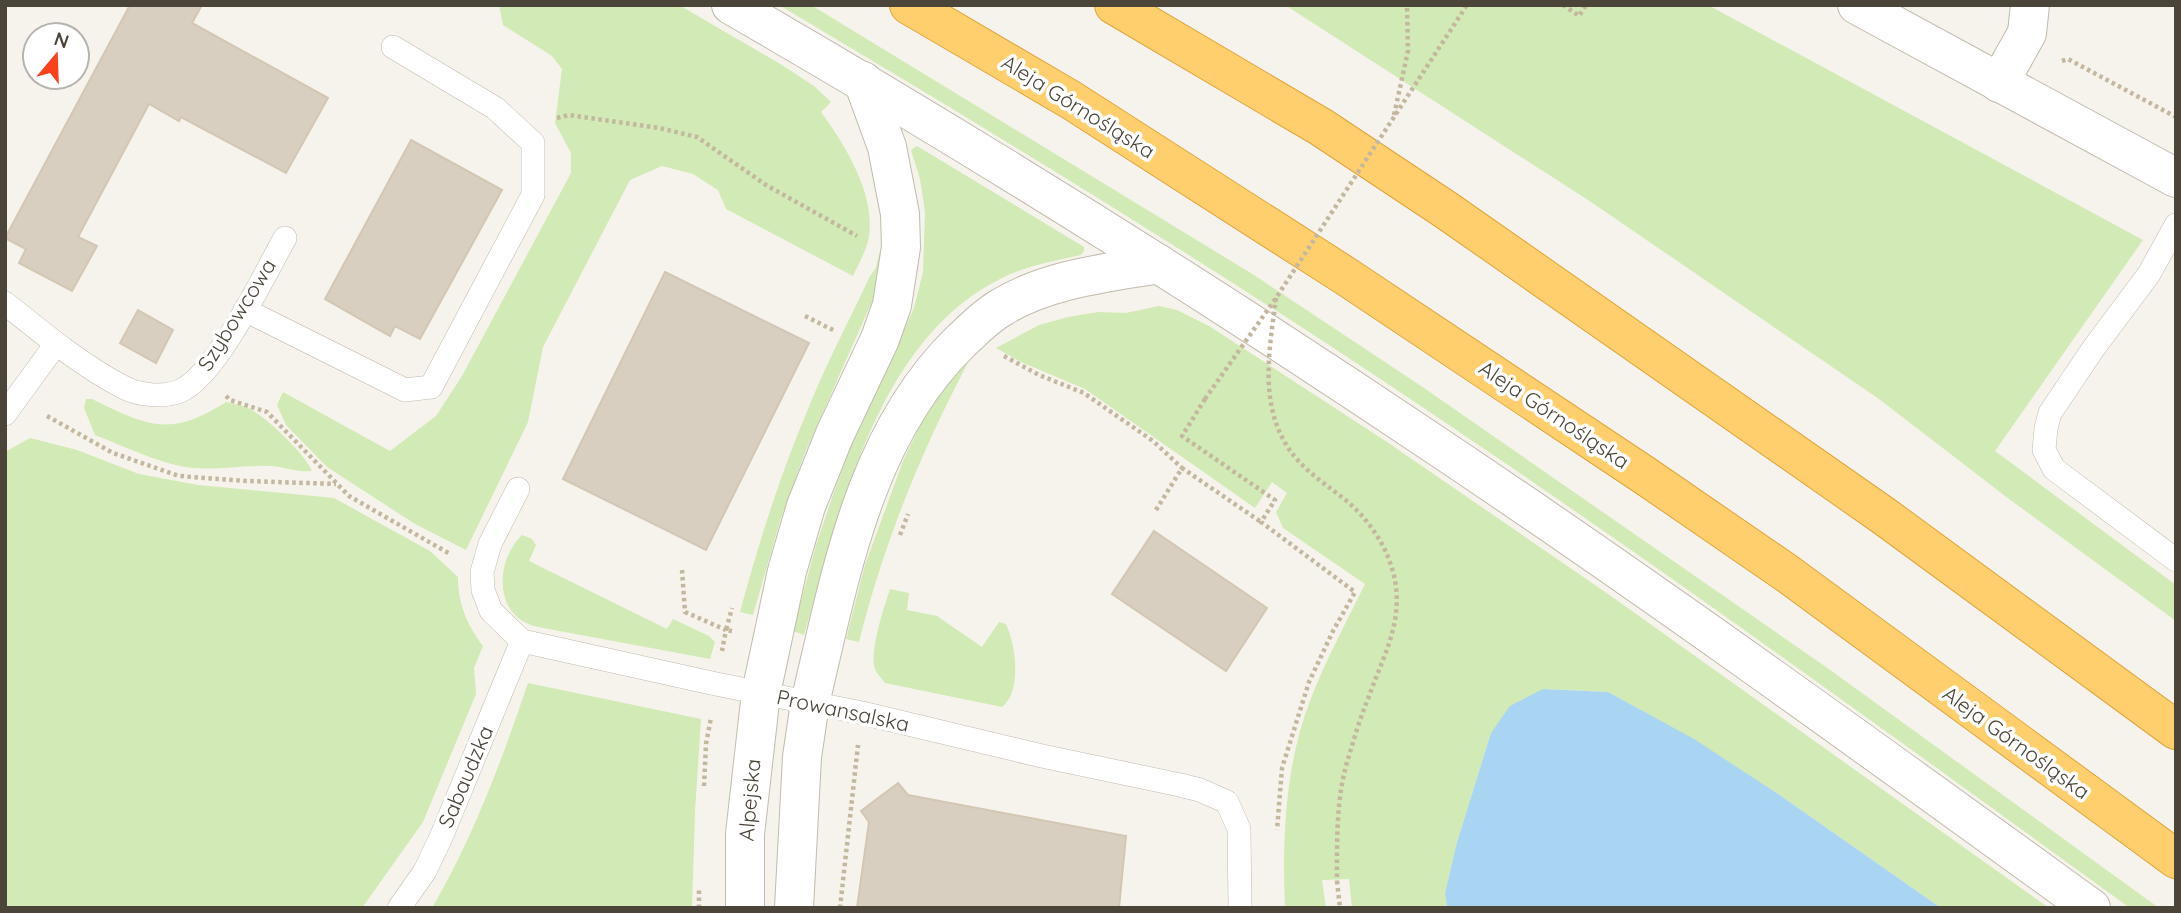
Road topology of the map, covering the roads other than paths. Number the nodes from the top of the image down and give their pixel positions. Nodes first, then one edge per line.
1 (731, 5) edge
2 (909, 5) edge
3 (1114, 5) edge
4 (1857, 5) edge
5 (2030, 5) edge
6 (393, 47) dead end
7 (863, 81) junction
8 (1999, 83) junction
9 (2176, 177) edge
10 (2176, 225) edge
11 (285, 239) dead end
12 (1160, 264) junction
13 (5, 303) edge
14 (245, 310) junction
15 (56, 344) junction
16 (10, 406) edge
17 (518, 489) dead end
18 (2176, 560) edge
19 (522, 641) junction
20 (761, 693) junction
21 (810, 703) junction
22 (2176, 730) edge
23 (2176, 859) edge
24 (400, 908) edge
25 (745, 908) edge
26 (794, 908) edge
27 (1240, 908) edge
28 (2091, 908) edge

1 - 7 street
2 - 23 highway, Aleja Górnośląska
3 - 22 highway
4 - 8 street
5 - 8 street
6 - 14 lane
7 - 12 street
7 - 20 street, Alpejska
8 - 9 street
10 - 18 lane
11 - 14 lane, Szybowcowa
12 - 21 street
12 - 28 street
13 - 15 lane, Szybowcowa
14 - 15 lane, Szybowcowa
15 - 16 lane
17 - 19 lane
19 - 20 lane, Prowansalska
19 - 24 lane, Sabaudzka
20 - 21 lane, Prowansalska
20 - 25 street, Alpejska
21 - 26 street
21 - 27 lane, Prowansalska

